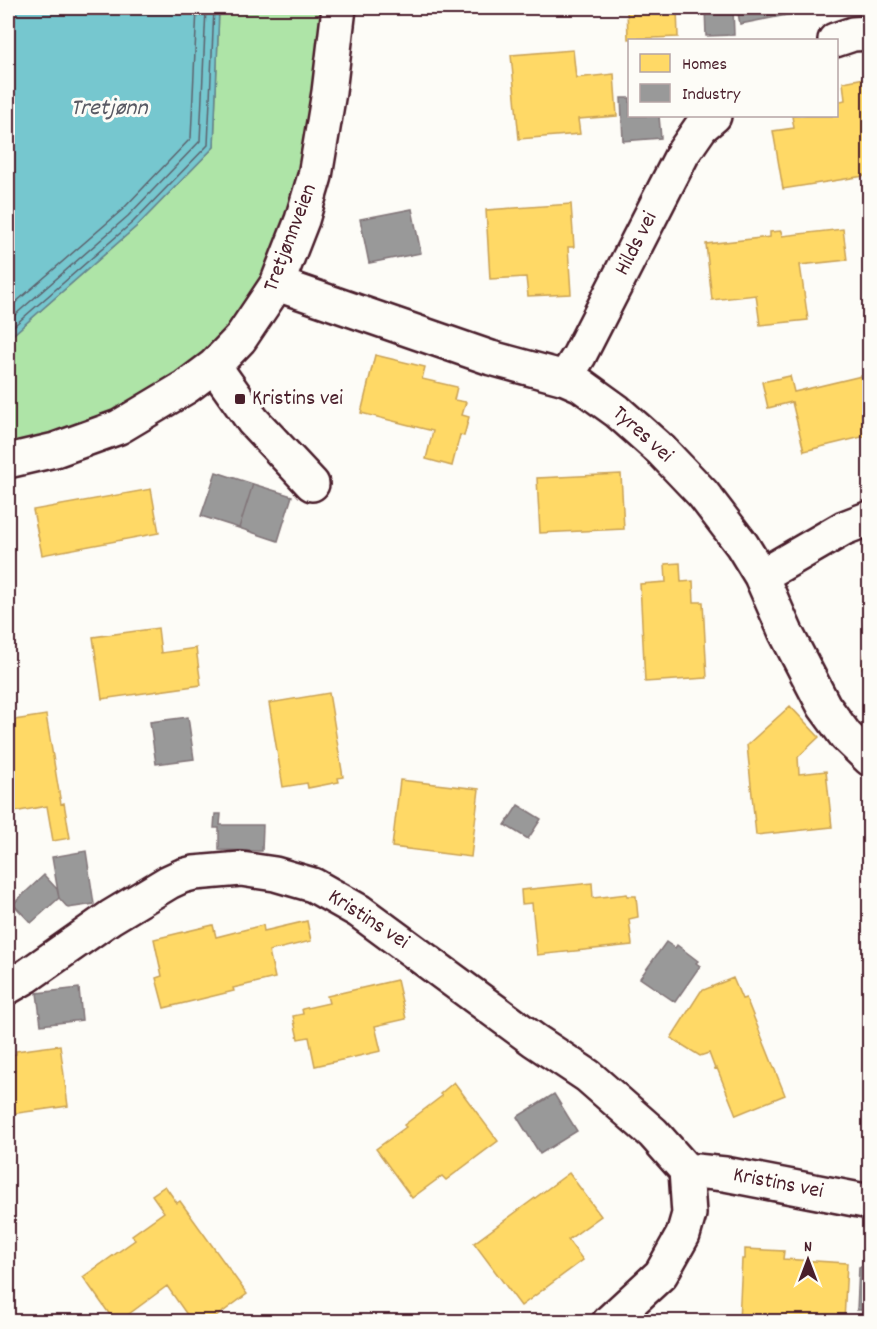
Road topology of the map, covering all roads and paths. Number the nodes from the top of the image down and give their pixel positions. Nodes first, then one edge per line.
1 (339, 8) edge
2 (870, 33) edge
3 (838, 39) edge
4 (713, 117) edge
5 (277, 284) junction
6 (214, 366) junction
7 (565, 378) junction
8 (8, 461) edge
9 (312, 484) dead end
10 (870, 518) edge
11 (761, 576) junction
12 (870, 759) edge
13 (8, 987) edge
14 (686, 1170) junction
15 (870, 1202) edge
16 (609, 1322) edge

1 - 5 street, Tretjønnveien
2 - 3 street
4 - 7 street, Hilds vei
5 - 6 street, Tretjønnveien
5 - 7 street, Tyres vei
6 - 8 street, Tretjønnveien
6 - 9 street
7 - 11 street, Tyres vei
10 - 11 street
11 - 12 street, Tyres vei
13 - 14 street, Kristins vei
14 - 15 street, Kristins vei
14 - 16 street

